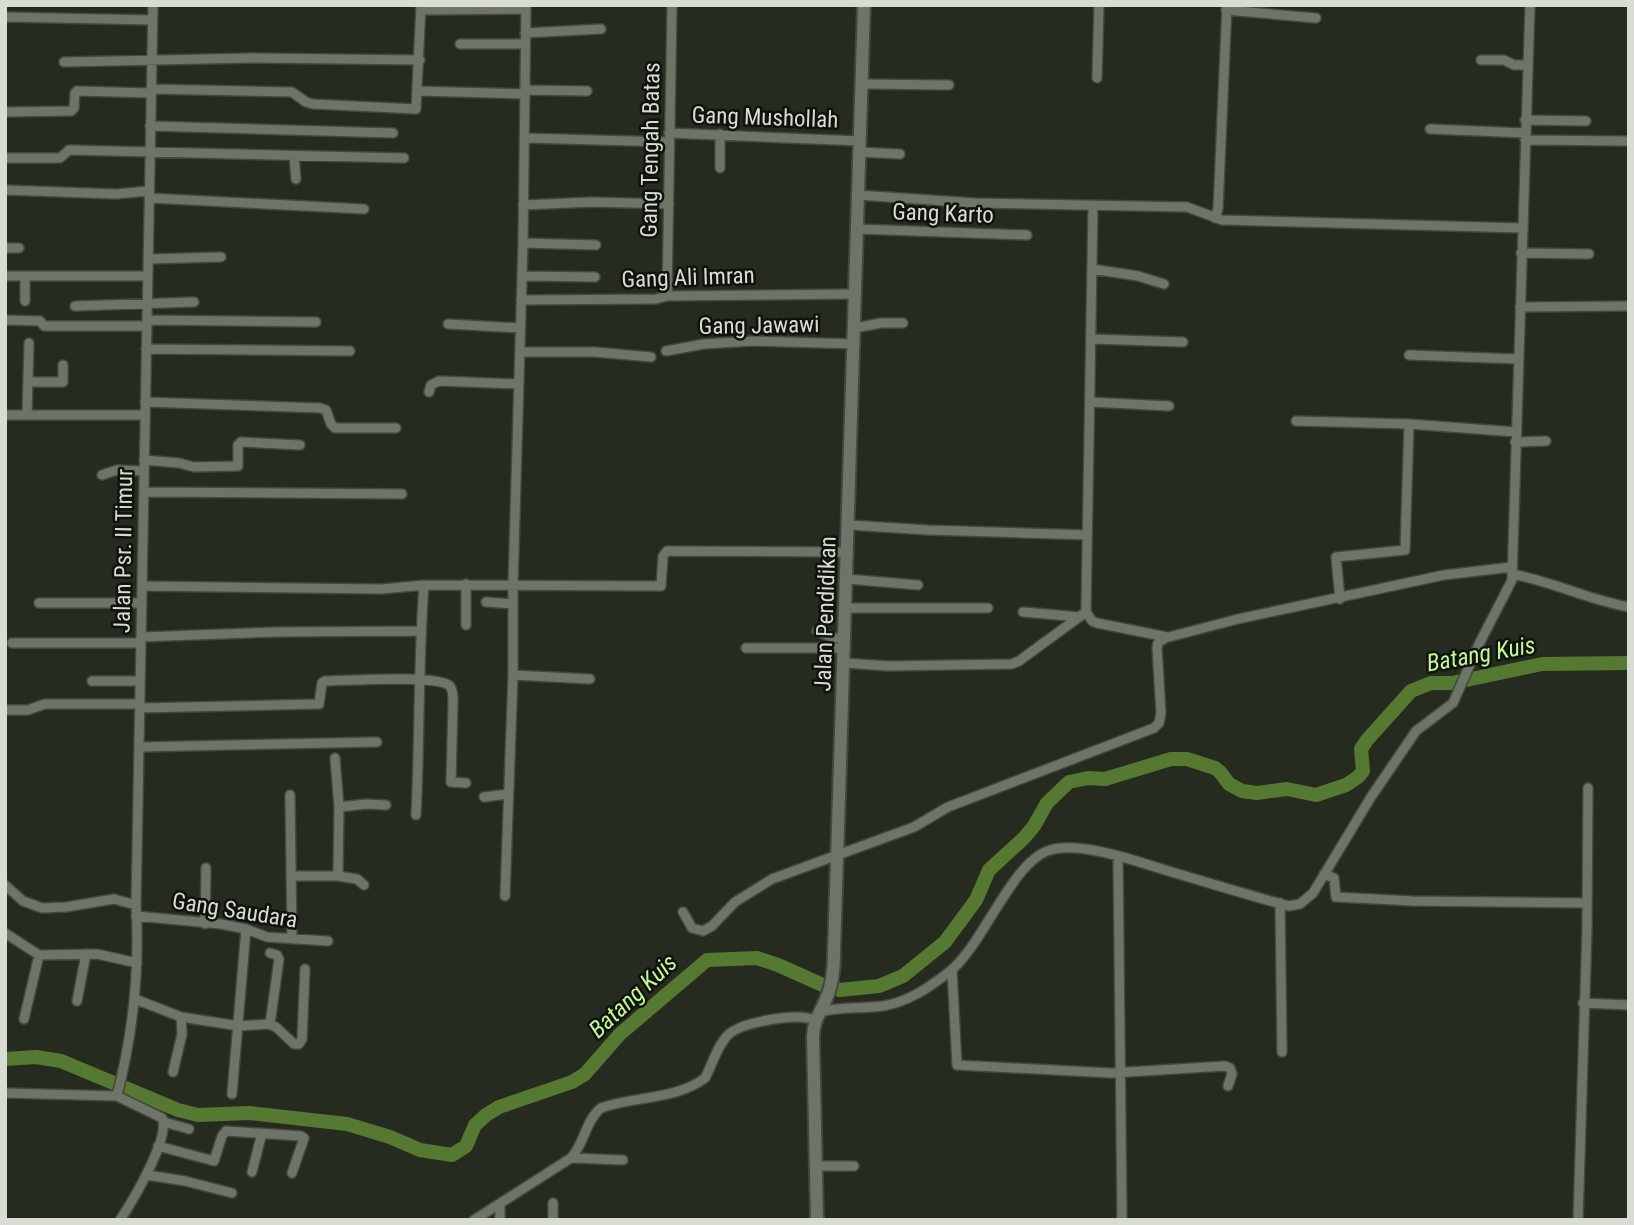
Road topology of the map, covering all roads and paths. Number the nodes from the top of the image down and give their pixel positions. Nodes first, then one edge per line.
1 (153, 5) edge
2 (672, 5) edge
3 (864, 5) edge
4 (1099, 5) edge
5 (1530, 5) edge
6 (526, 7) edge
7 (421, 8) edge
8 (1227, 8) edge
9 (5, 17) edge
10 (1316, 18) dead end
11 (152, 20) junction
12 (601, 29) dead end
13 (525, 33) junction
14 (460, 44) dead end
15 (525, 44) junction
16 (152, 59) junction
17 (420, 60) junction
18 (1481, 60) dead end
19 (64, 62) dead end
20 (1527, 65) junction
21 (1097, 78) dead end
22 (862, 84) junction
23 (949, 85) dead end
24 (151, 91) junction
25 (417, 91) junction
26 (524, 92) junction
27 (587, 92) dead end
28 (5, 112) edge
29 (1525, 120) junction
30 (1586, 121) dead end
31 (150, 126) junction
32 (1430, 129) dead end
33 (393, 133) dead end
34 (720, 134) junction
35 (1525, 137) junction
36 (524, 138) junction
37 (669, 138) junction
38 (1629, 141) edge
39 (859, 147) junction
40 (150, 151) junction
41 (900, 154) dead end
42 (294, 156) junction
43 (5, 158) edge
44 (404, 158) dead end
45 (720, 167) dead end
46 (296, 178) dead end
47 (5, 190) edge
48 (149, 195) junction
49 (858, 195) junction
50 (669, 204) junction
51 (523, 205) junction
52 (1093, 205) junction
53 (364, 209) dead end
54 (1215, 218) junction
55 (1522, 228) junction
56 (858, 229) junction
57 (1027, 236) dead end
58 (523, 243) junction
59 (596, 245) dead end
60 (5, 248) edge
61 (19, 248) dead end
62 (1521, 253) junction
63 (1589, 254) dead end
64 (221, 257) dead end
65 (148, 259) junction
66 (1092, 269) junction
67 (5, 276) edge
68 (25, 276) junction
69 (147, 276) junction
70 (522, 276) junction
71 (595, 277) dead end
72 (1164, 284) dead end
73 (856, 294) junction
74 (667, 296) junction
75 (521, 300) junction
76 (25, 301) dead end
77 (194, 302) dead end
78 (148, 305) junction
79 (75, 306) dead end
80 (1629, 306) edge
81 (1520, 307) junction
82 (5, 320) edge
83 (316, 322) dead end
84 (147, 323) junction
85 (903, 323) dead end
86 (448, 324) dead end
87 (520, 328) junction
88 (855, 328) junction
89 (1091, 339) junction
90 (1183, 342) dead end
91 (29, 343) dead end
92 (855, 344) junction
93 (146, 349) junction
94 (350, 351) dead end
95 (666, 351) dead end
96 (520, 352) junction
97 (1409, 355) dead end
98 (651, 356) dead end
99 (1518, 359) junction
100 (63, 365) dead end
101 (28, 382) junction
102 (519, 384) junction
103 (429, 392) dead end
104 (145, 402) junction
105 (1090, 402) junction
106 (1169, 406) dead end
107 (5, 415) edge
108 (27, 415) junction
109 (145, 415) junction
110 (1296, 421) dead end
111 (1409, 425) junction
112 (396, 428) dead end
113 (1516, 432) junction
114 (1546, 441) dead end
115 (1515, 442) junction
116 (300, 445) dead end
117 (144, 460) junction
118 (144, 471) junction
119 (102, 475) dead end
120 (144, 492) junction
121 (402, 494) dead end
122 (849, 525) junction
123 (1087, 535) junction
124 (848, 552) junction
125 (1512, 570) junction
126 (847, 579) junction
127 (466, 584) junction
128 (513, 584) junction
129 (425, 585) junction
130 (918, 585) dead end
131 (142, 586) junction
132 (1340, 599) junction
133 (486, 601) dead end
134 (39, 603) dead end
135 (142, 604) junction
136 (513, 604) junction
137 (1629, 607) edge
138 (846, 608) junction
139 (988, 608) dead end
140 (1023, 612) dead end
141 (1087, 617) junction
142 (466, 625) dead end
143 (420, 631) junction
144 (817, 631) dead end
145 (1169, 637) junction
146 (141, 640) junction
147 (12, 643) dead end
148 (840, 643) junction
149 (746, 648) dead end
150 (845, 663) junction
151 (513, 675) junction
152 (419, 678) junction
153 (590, 679) dead end
154 (92, 681) dead end
155 (140, 681) junction
156 (140, 706) junction
157 (5, 710) edge
158 (377, 741) dead end
159 (139, 747) junction
160 (335, 758) dead end
161 (466, 783) dead end
162 (1588, 788) dead end
163 (508, 794) junction
164 (290, 795) dead end
165 (484, 797) dead end
166 (386, 805) dead end
167 (339, 807) junction
168 (416, 816) dead end
169 (837, 853) junction
170 (1118, 856) junction
171 (206, 868) dead end
172 (1324, 874) junction
173 (291, 876) junction
174 (338, 876) junction
175 (5, 885) edge
176 (364, 885) dead end
177 (505, 896) dead end
178 (1587, 903) junction
179 (1280, 904) junction
180 (136, 905) junction
181 (683, 912) dead end
182 (136, 916) junction
183 (205, 924) junction
184 (246, 929) junction
185 (5, 933) edge
186 (292, 939) junction
187 (328, 941) dead end
188 (270, 953) dead end
189 (86, 954) junction
190 (39, 955) junction
191 (137, 963) junction
192 (305, 969) dead end
193 (952, 970) junction
194 (135, 999) junction
195 (77, 1001) dead end
196 (1583, 1003) junction
197 (1629, 1005) edge
198 (817, 1016) junction
199 (181, 1017) junction
200 (24, 1019) dead end
201 (270, 1024) junction
202 (239, 1026) junction
203 (1282, 1052) dead end
204 (173, 1072) dead end
205 (1119, 1073) junction
206 (1228, 1086) dead end
207 (5, 1093) edge
208 (117, 1094) junction
209 (232, 1094) dead end
210 (164, 1122) junction
211 (189, 1129) dead end
212 (262, 1133) junction
213 (158, 1146) junction
214 (571, 1158) junction
215 (623, 1160) dead end
216 (816, 1166) junction
217 (853, 1166) dead end
218 (252, 1172) dead end
219 (292, 1173) dead end
220 (147, 1175) junction
221 (232, 1193) dead end
222 (553, 1203) dead end
223 (500, 1204) junction
224 (120, 1220) edge
225 (474, 1220) edge
226 (500, 1220) edge
227 (553, 1220) edge
228 (817, 1220) edge
229 (1122, 1220) edge
230 (1578, 1220) edge

1 - 11 street, Jalan Psr. II Timur
2 - 37 street, Gang Tengah Batas
3 - 22 main road, Jalan Pendidikan
4 - 21 street
5 - 20 street
6 - 7 street
6 - 13 street
7 - 17 street
8 - 10 street
8 - 54 street
9 - 11 street
11 - 16 street, Jalan Psr. II Timur
12 - 13 street
13 - 15 street
14 - 15 street
15 - 26 street
16 - 17 street
16 - 19 street
16 - 24 street, Jalan Psr. II Timur
17 - 25 street
18 - 20 street
20 - 29 street
22 - 23 street
22 - 39 main road, Jalan Pendidikan
24 - 25 street
24 - 28 street
24 - 31 street, Jalan Psr. II Timur
25 - 26 street
26 - 27 street
26 - 36 street
29 - 30 street
29 - 35 street
31 - 33 street
31 - 40 street, Jalan Psr. II Timur
32 - 35 street
34 - 37 street, Gang Mushollah
34 - 39 street, Gang Mushollah
34 - 45 street
35 - 38 street
35 - 55 street
36 - 37 street, Gang Mushollah
36 - 51 street
37 - 50 street, Gang Tengah Batas
39 - 41 street, Gang Mushollah
39 - 49 main road, Jalan Pendidikan
40 - 42 street
40 - 43 street
40 - 48 street, Jalan Psr. II Timur
42 - 44 street
42 - 46 street
47 - 48 street
48 - 53 street
48 - 65 street, Jalan Psr. II Timur
49 - 52 street
49 - 56 main road, Jalan Pendidikan
50 - 51 street
50 - 74 street, Gang Tengah Batas
51 - 58 street
52 - 54 street
52 - 66 street
54 - 55 street
55 - 62 street
56 - 57 street, Gang Karto
56 - 73 main road, Jalan Pendidikan
58 - 59 street
58 - 70 street
60 - 61 street
62 - 63 street
62 - 81 street
64 - 65 street
65 - 69 street, Jalan Psr. II Timur
66 - 72 street
66 - 89 street
67 - 68 street
68 - 69 street
68 - 76 street
69 - 78 street, Jalan Psr. II Timur
70 - 71 street
70 - 75 street
73 - 74 street, Gang Ali Imran
73 - 88 main road, Jalan Pendidikan
74 - 75 street, Gang Ali Imran
75 - 87 street
77 - 78 street
78 - 79 street
78 - 84 street, Jalan Psr. II Timur
80 - 81 street
81 - 99 street
82 - 84 street
83 - 84 street
84 - 93 street, Jalan Psr. II Timur
85 - 88 street
86 - 87 street
87 - 96 street
88 - 92 main road, Jalan Pendidikan
89 - 90 street
89 - 105 street
91 - 101 street
92 - 95 street, Gang Jawawi
92 - 122 main road, Jalan Pendidikan
93 - 94 street
93 - 104 street, Jalan Psr. II Timur
96 - 98 street
96 - 102 street
97 - 99 street
99 - 113 street
100 - 101 street
101 - 108 street
102 - 103 street
102 - 128 street
104 - 109 street, Jalan Psr. II Timur
104 - 112 street
105 - 106 street
105 - 123 street
107 - 108 street
108 - 109 street
109 - 117 street, Jalan Psr. II Timur
110 - 111 street
111 - 113 street
111 - 132 street
113 - 115 street
114 - 115 street
115 - 125 street
116 - 117 street
117 - 118 street, Jalan Psr. II Timur
118 - 119 street
118 - 120 street, Jalan Psr. II Timur
120 - 121 street
120 - 131 street, Jalan Psr. II Timur
122 - 123 street
122 - 124 main road, Jalan Pendidikan
123 - 141 street
124 - 126 main road, Jalan Pendidikan
124 - 128 street
125 - 132 street
125 - 137 street
125 - 172 street
126 - 130 street
126 - 138 main road, Jalan Pendidikan
127 - 128 street
127 - 129 street
127 - 142 street
128 - 136 street
129 - 131 street
129 - 143 street
131 - 135 street, Jalan Psr. II Timur
132 - 145 street
133 - 136 street
134 - 135 street
135 - 146 street, Jalan Psr. II Timur
136 - 151 street
138 - 139 street
138 - 148 main road, Jalan Pendidikan
140 - 141 street
141 - 145 street
141 - 150 street
143 - 146 street
143 - 152 street
144 - 148 street
145 - 169 street
146 - 147 street
146 - 155 street, Jalan Psr. II Timur
148 - 149 street
148 - 150 main road, Jalan Pendidikan
150 - 169 main road, Jalan Pendidikan
151 - 153 street
151 - 163 street
152 - 156 street
152 - 161 street
152 - 168 street
154 - 155 street
155 - 156 street, Jalan Psr. II Timur
156 - 157 street
156 - 159 street, Jalan Psr. II Timur
158 - 159 street
159 - 180 street, Jalan Psr. II Timur
160 - 167 street
162 - 178 street
163 - 165 street
163 - 177 street
164 - 173 street
166 - 167 street
167 - 174 street
169 - 181 street
169 - 198 main road, Jalan Pendidikan
170 - 179 street
170 - 193 street
170 - 205 street
171 - 183 street
172 - 178 street
172 - 179 street
173 - 174 street
173 - 186 street
174 - 176 street
175 - 180 street
178 - 196 street
179 - 203 street
180 - 182 street, Jalan Psr. II Timur
182 - 183 street, Gang Saudara
182 - 191 street, Jalan Psr. II Timur
183 - 184 street, Gang Saudara
184 - 186 street, Gang Saudara
184 - 202 street
185 - 190 street
186 - 187 street, Gang Saudara
188 - 201 street
189 - 190 street
189 - 191 street
189 - 195 street
190 - 200 street
191 - 194 street, Jalan Psr. II Timur
192 - 201 street
193 - 198 street
193 - 205 street
194 - 199 street
194 - 208 street, Jalan Psr. II Timur
196 - 197 street
196 - 230 street
198 - 214 street
198 - 216 main road, Jalan Pendidikan
199 - 202 street
199 - 204 street
201 - 202 street
202 - 209 street
205 - 206 street
205 - 229 street
207 - 208 street
208 - 210 street
210 - 211 street
210 - 213 street
212 - 213 street
212 - 218 street
212 - 219 street
213 - 220 street
214 - 215 street
214 - 223 street
216 - 217 street
216 - 228 main road, Jalan Pendidikan
220 - 221 street
220 - 224 street
222 - 227 street
223 - 225 street
223 - 226 street

